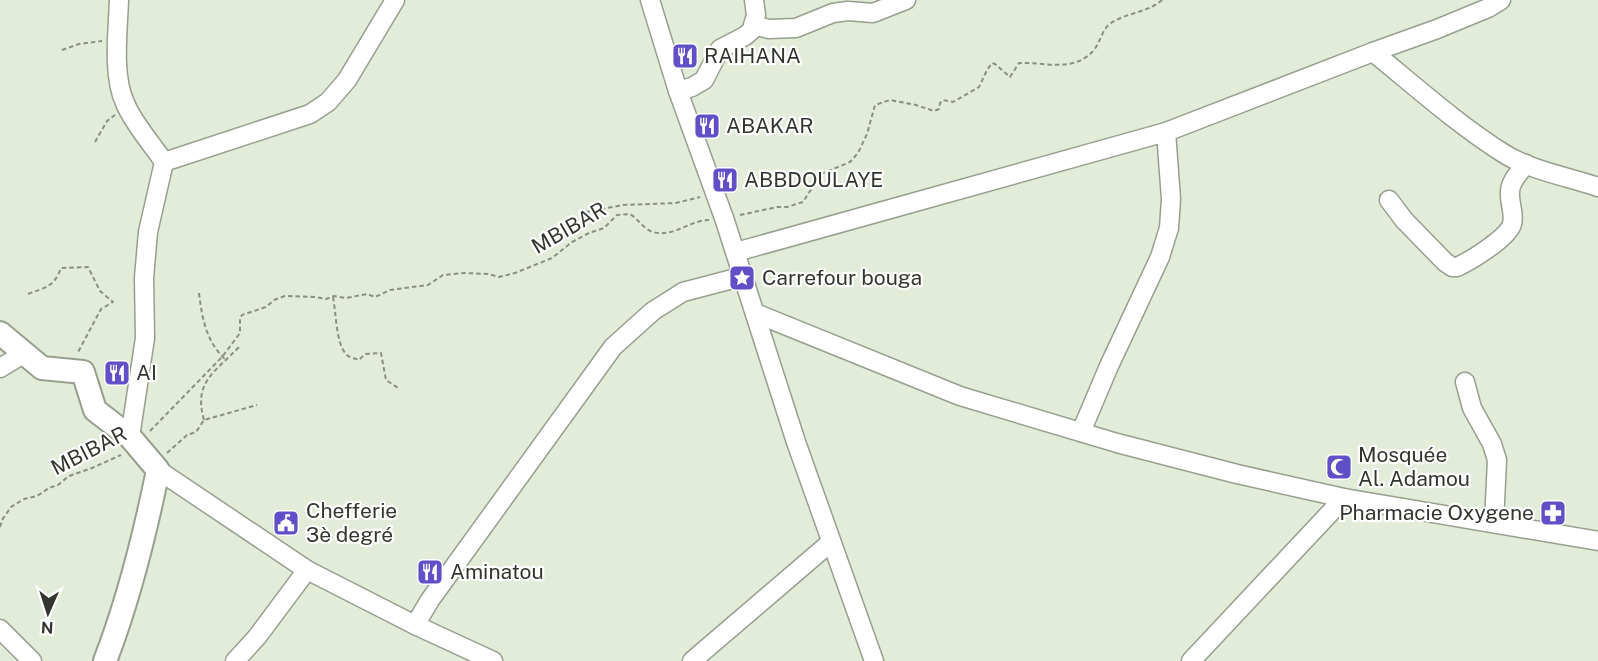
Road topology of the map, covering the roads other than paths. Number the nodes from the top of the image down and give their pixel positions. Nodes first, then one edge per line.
1 (119, 0) edge
2 (395, 0) edge
3 (650, 0) edge
4 (754, 0) edge
5 (906, 0) edge
6 (1501, 0) edge
7 (753, 25) junction
8 (1373, 52) junction
9 (678, 91) junction
10 (1166, 132) junction
11 (164, 162) junction
12 (1526, 164) junction
13 (1598, 187) edge
14 (1389, 200) dead end
15 (736, 252) junction
16 (744, 276) junction
17 (755, 313) junction
18 (0, 333) edge
19 (23, 354) junction
20 (0, 368) edge
21 (1465, 382) dead end
22 (1081, 432) junction
23 (134, 442) junction
24 (156, 467) junction
25 (1344, 498) junction
26 (1494, 523) junction
27 (831, 542) junction
28 (1598, 542) edge
29 (307, 570) junction
30 (415, 625) junction
31 (0, 629) edge
32 (481, 658) edge
33 (32, 661) edge
34 (105, 661) edge
35 (235, 661) edge
36 (692, 661) edge
37 (874, 661) edge
38 (1191, 661) edge

1 - 11 street
2 - 11 street
3 - 9 street
4 - 7 street
5 - 7 street
6 - 8 street
7 - 9 street
8 - 10 street
8 - 12 street
9 - 15 street
10 - 15 street
10 - 22 street
11 - 23 street
12 - 13 street
12 - 14 street
15 - 16 street
16 - 17 street
16 - 30 street
17 - 22 street
17 - 27 street
18 - 19 main road
19 - 20 street
19 - 23 main road
21 - 26 street
22 - 25 street
23 - 24 main road
24 - 29 street
24 - 34 main road
25 - 26 street
25 - 38 street
26 - 28 street
27 - 36 street
27 - 37 street
29 - 30 street
29 - 35 street
30 - 32 street
31 - 33 street

